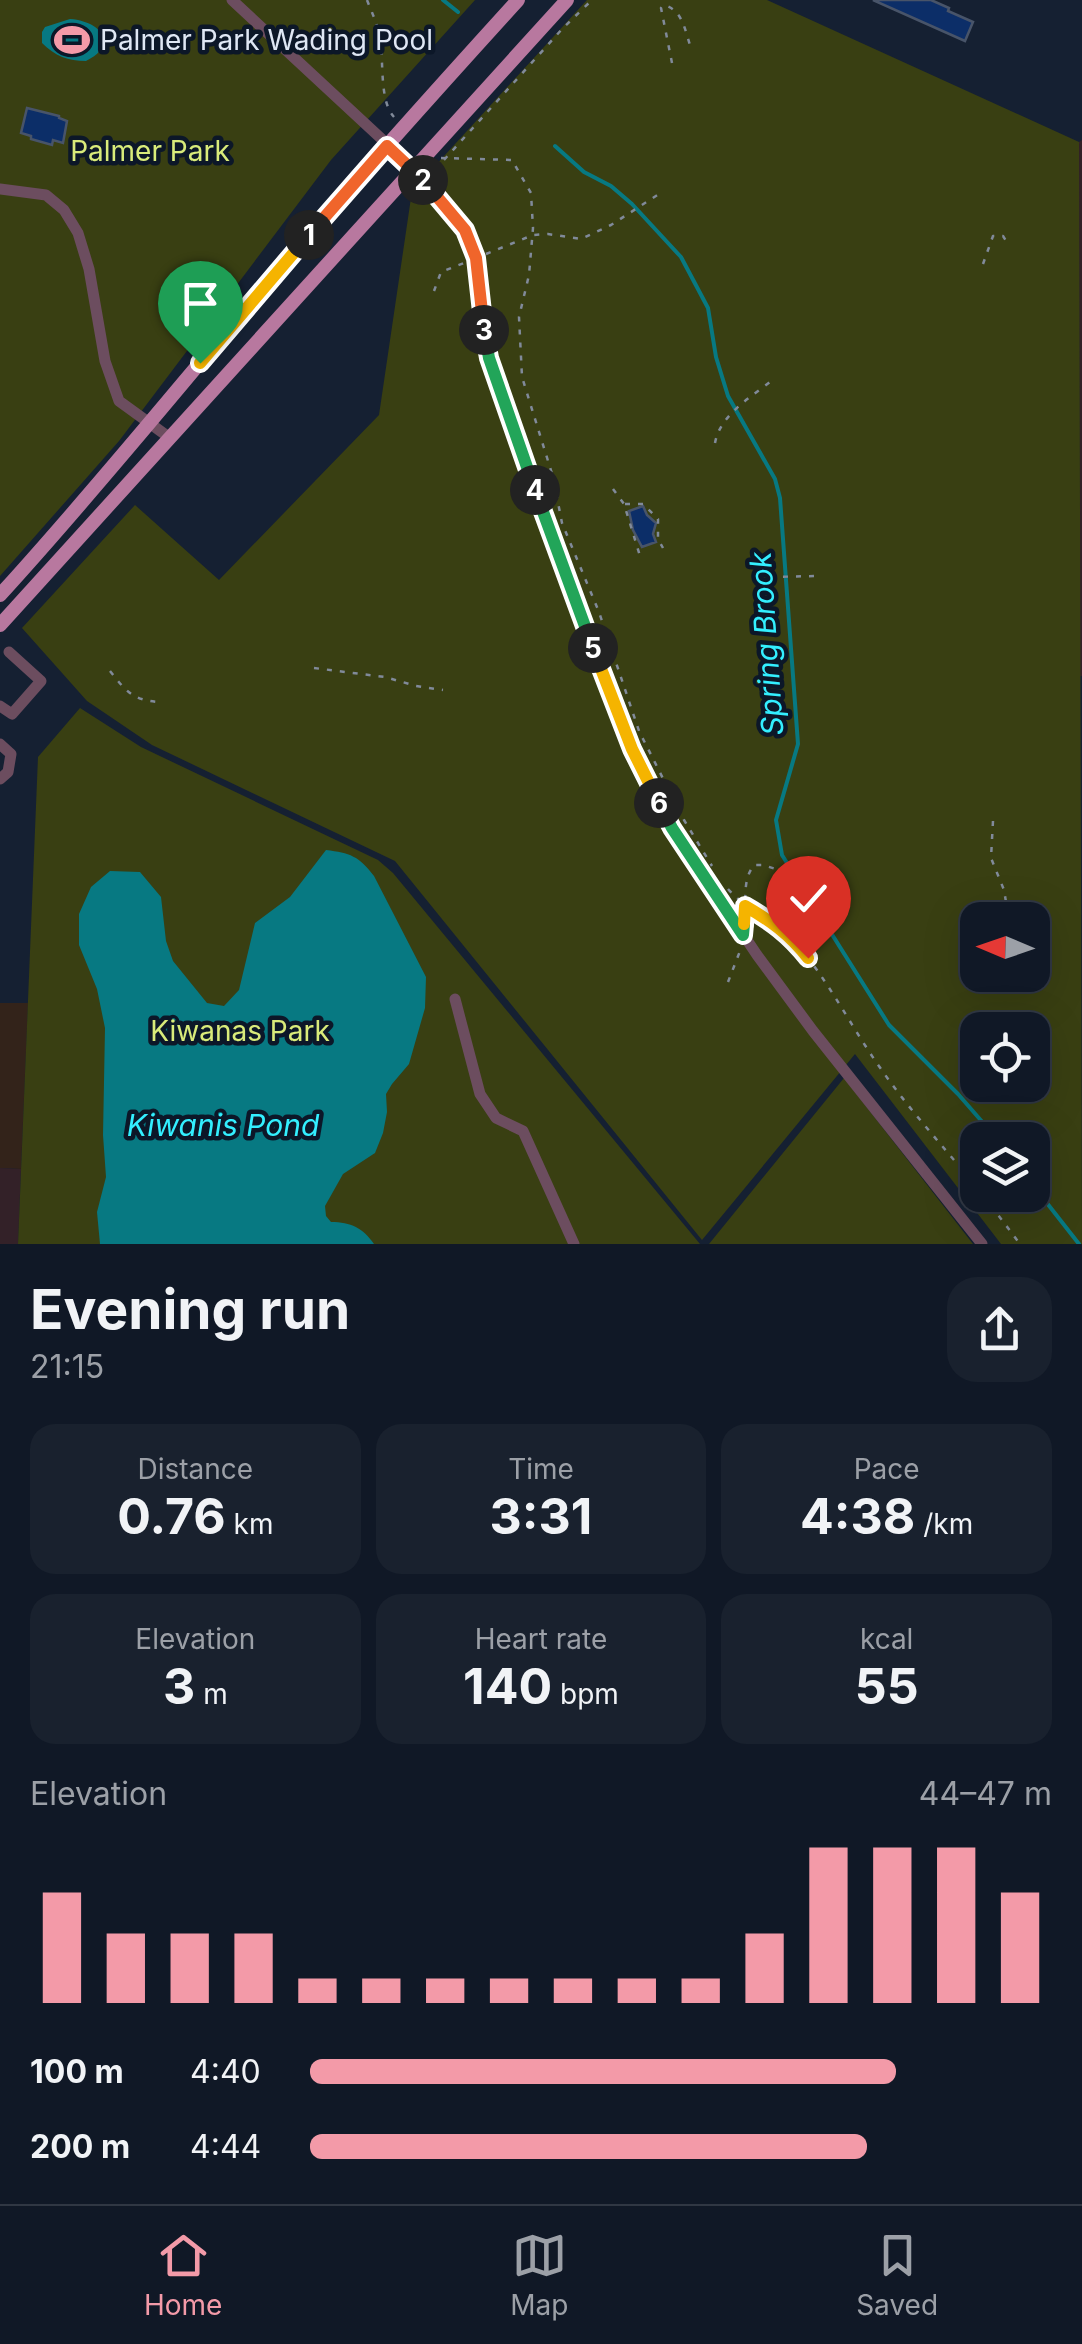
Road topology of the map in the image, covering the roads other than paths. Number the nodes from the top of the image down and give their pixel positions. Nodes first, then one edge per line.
1 (232, 0) edge
2 (518, 0) edge
3 (568, 0) edge
4 (387, 146) junction
5 (414, 169) junction
6 (0, 188) edge
7 (149, 424) junction
8 (170, 438) junction
9 (0, 595) edge
10 (0, 625) edge
11 (3, 653) edge
12 (0, 706) edge
13 (0, 744) edge
14 (0, 779) edge
15 (454, 999) dead end
16 (574, 1244) edge
17 (982, 1244) edge

1 - 4 street
2 - 4 main road
3 - 5 main road
4 - 5 street
4 - 7 main road
5 - 8 main road
5 - 17 street
6 - 7 street
7 - 8 street
7 - 9 main road
8 - 10 main road
11 - 12 street
13 - 14 street
15 - 16 street

